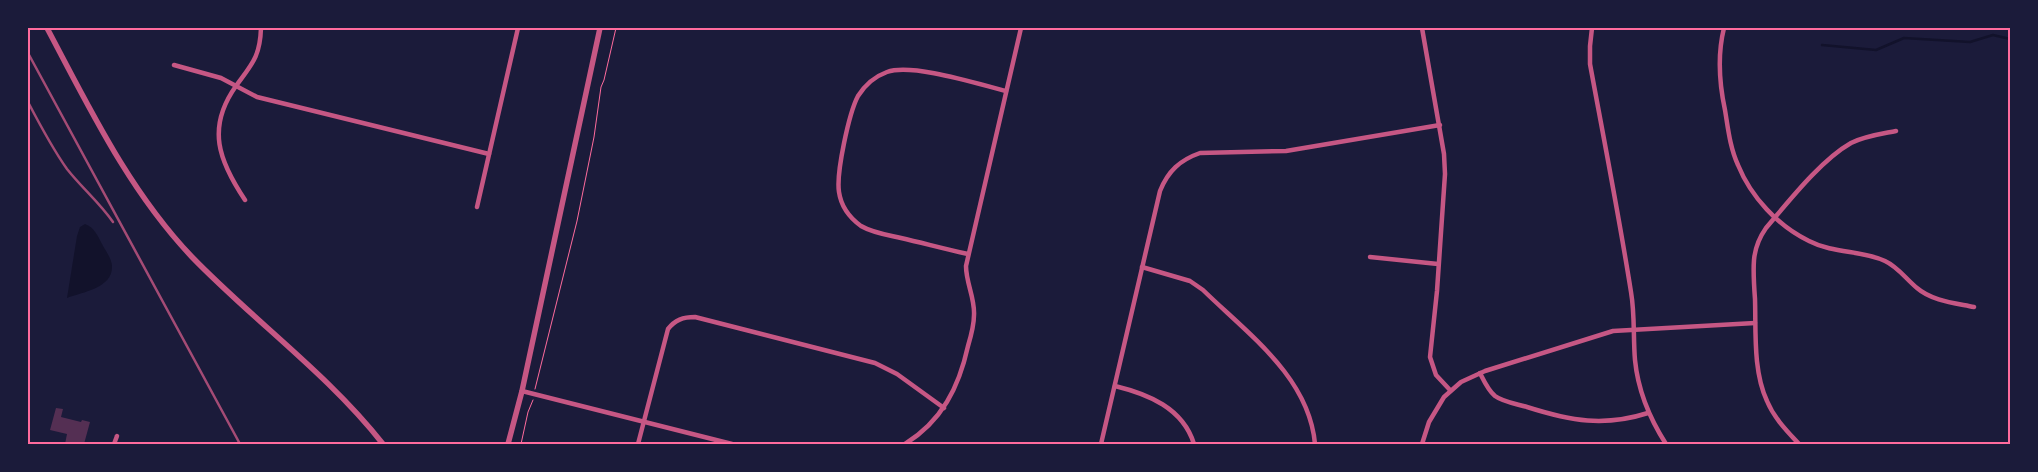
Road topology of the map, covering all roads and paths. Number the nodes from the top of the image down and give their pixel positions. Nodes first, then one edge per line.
1 (47, 28) edge
2 (261, 28) edge
3 (518, 28) edge
4 (600, 28) edge
5 (616, 28) edge
6 (1021, 28) edge
7 (1422, 28) edge
8 (1592, 28) edge
9 (1724, 28) edge
10 (174, 65) dead end
11 (236, 86) junction
12 (1006, 90) junction
13 (1440, 125) junction
14 (1896, 130) dead end
15 (489, 154) junction
16 (245, 200) dead end
17 (477, 207) dead end
18 (1775, 217) junction
19 (968, 254) junction
20 (1370, 257) dead end
21 (1438, 264) junction
22 (1142, 267) junction
23 (1974, 307) dead end
24 (1756, 323) junction
25 (1635, 330) junction
26 (1480, 373) junction
27 (1115, 386) junction
28 (1450, 390) junction
29 (522, 391) junction
30 (534, 394) junction
31 (944, 408) junction
32 (1648, 413) junction
33 (644, 422) junction
34 (116, 436) dead end
35 (914, 439) junction
36 (114, 444) edge
37 (383, 444) edge
38 (508, 444) edge
39 (520, 444) edge
40 (638, 444) edge
41 (732, 444) edge
42 (906, 444) edge
43 (917, 444) edge
44 (1101, 444) edge
45 (1194, 444) edge
46 (1315, 444) edge
47 (1422, 444) edge
48 (1666, 444) edge
49 (1799, 444) edge

1 - 37 street
2 - 11 street
3 - 15 street
4 - 29 street
5 - 30 path
6 - 12 street
7 - 13 street
8 - 25 street
9 - 18 street
10 - 11 street
11 - 15 street
11 - 16 street
12 - 19 street
12 - 19 street
13 - 21 street
13 - 22 street
14 - 18 street
15 - 17 street
18 - 23 street
18 - 24 street
19 - 31 street
20 - 21 street
21 - 28 street
22 - 27 street
22 - 46 street
24 - 25 street
24 - 49 street
25 - 26 street
25 - 32 street
26 - 28 street
26 - 32 street
27 - 44 street
27 - 45 street
28 - 47 street
29 - 30 street
29 - 38 street
30 - 33 street
30 - 39 path
31 - 33 street
31 - 35 street
32 - 48 street
33 - 40 street
33 - 41 street
34 - 36 street
35 - 42 street
35 - 43 street

